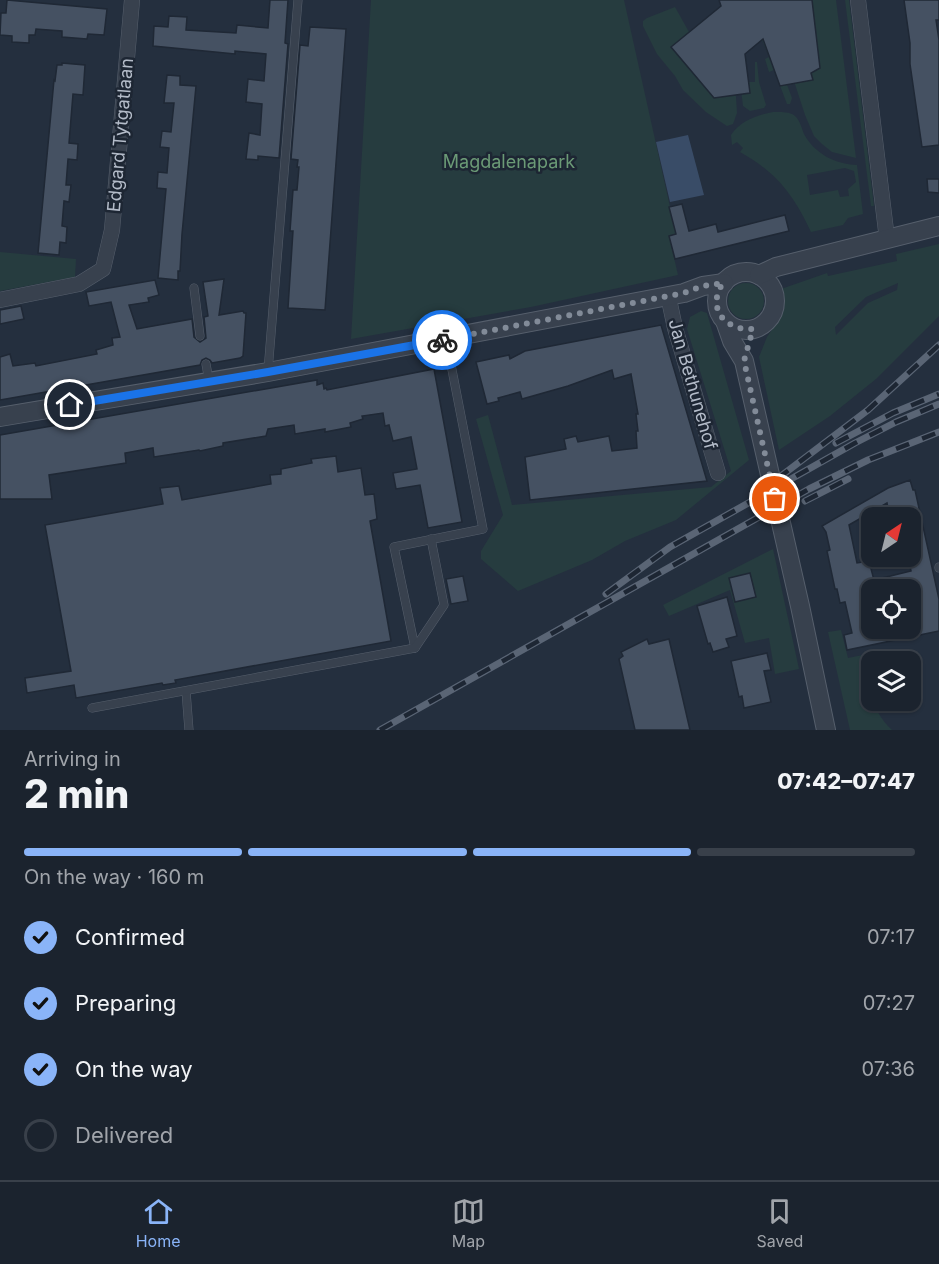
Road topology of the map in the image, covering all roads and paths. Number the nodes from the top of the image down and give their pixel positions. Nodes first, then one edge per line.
1 (132, 0) edge
2 (298, 0) edge
3 (858, 0) edge
4 (939, 226) edge
5 (887, 238) junction
6 (766, 282) junction
7 (723, 283) junction
8 (194, 288) dead end
9 (676, 294) junction
10 (0, 300) edge
11 (717, 304) junction
12 (725, 321) junction
13 (753, 329) junction
14 (200, 336) dead end
15 (446, 339) junction
16 (744, 361) junction
17 (268, 372) junction
18 (0, 417) edge
19 (718, 473) dead end
20 (431, 539) junction
21 (415, 648) junction
22 (186, 691) junction
23 (92, 708) dead end
24 (189, 730) edge
25 (826, 730) edge

1 - 10 street, Edgard Tytgatlaan
2 - 17 lane
3 - 5 street
4 - 5 street
5 - 6 street
6 - 7 street
6 - 13 street
7 - 9 street
7 - 11 street
8 - 14 lane
9 - 11 street
9 - 15 street
9 - 19 street, Jan Bethunehof
11 - 12 street
12 - 13 street
12 - 16 street
13 - 16 street
15 - 17 street
15 - 20 lane
16 - 25 street
17 - 18 street
20 - 21 lane
20 - 21 lane
21 - 22 lane
22 - 23 lane
22 - 24 lane

